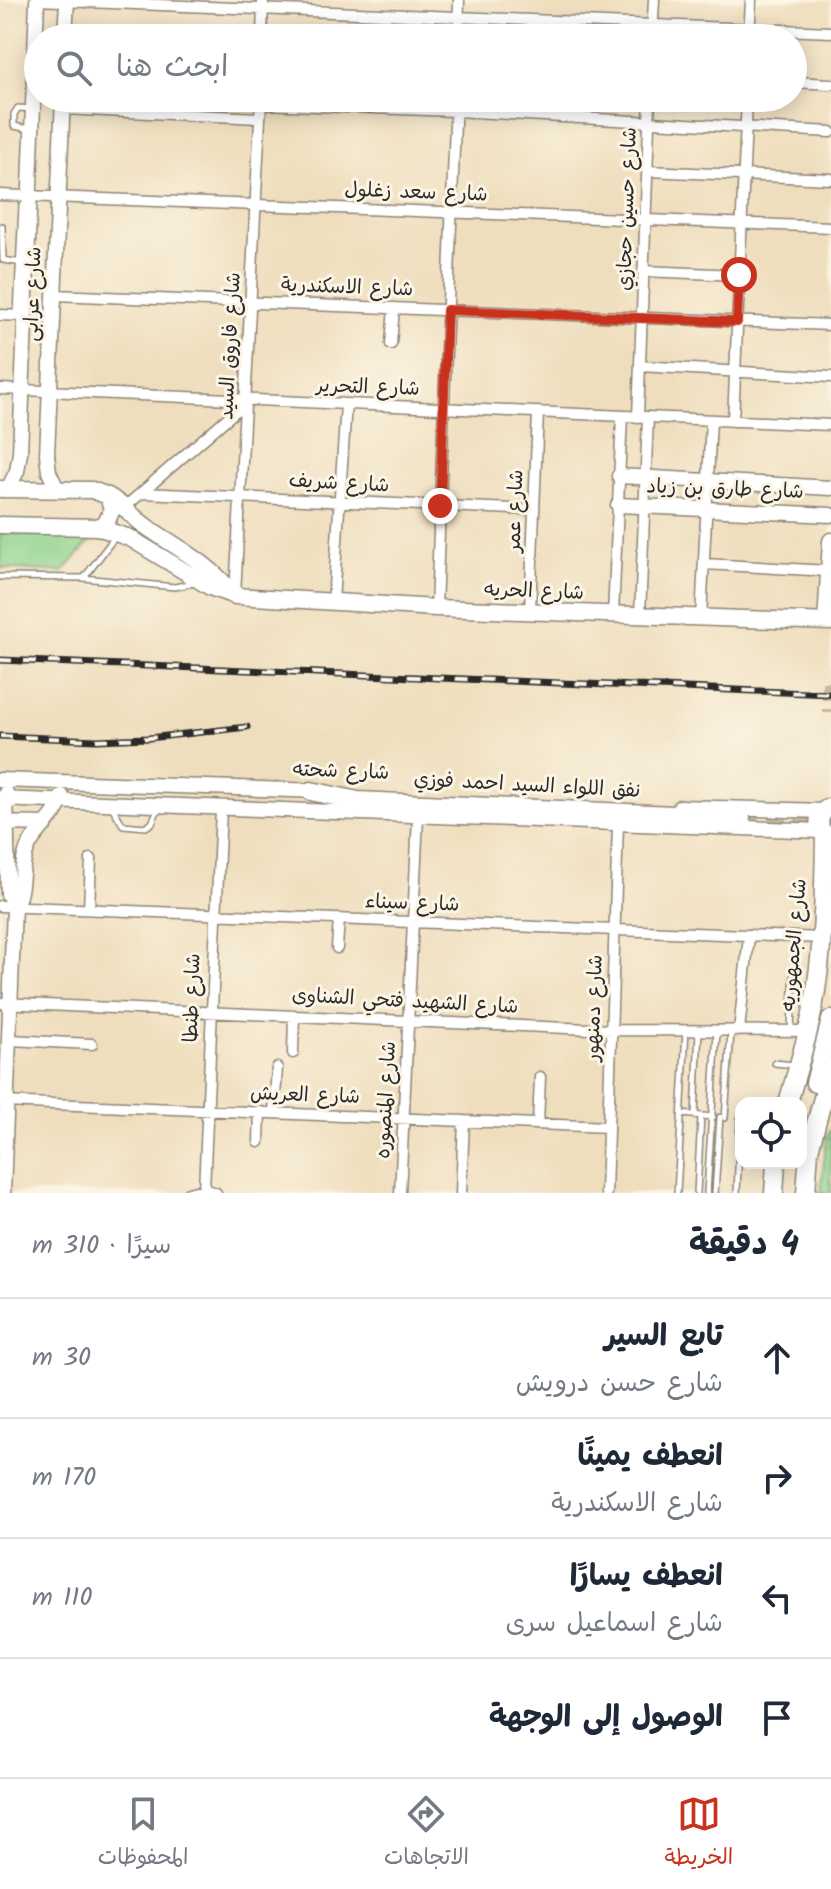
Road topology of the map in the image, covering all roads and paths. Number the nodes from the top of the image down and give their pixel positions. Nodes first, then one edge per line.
1 (37, 0) edge
2 (459, 0) edge
3 (654, 0) edge
4 (751, 0) edge
5 (67, 1) edge
6 (263, 4) edge
7 (459, 17) junction
8 (36, 24) edge
9 (66, 24) edge
10 (262, 24) edge
11 (459, 24) edge
12 (629, 24) edge
13 (653, 24) edge
14 (750, 24) edge
15 (807, 32) edge
16 (831, 32) edge
17 (807, 83) edge
18 (831, 84) edge
19 (33, 112) edge
20 (62, 112) edge
21 (175, 112) edge
22 (260, 112) edge
23 (455, 112) edge
24 (473, 112) edge
25 (649, 112) edge
26 (746, 112) edge
27 (260, 118) junction
28 (649, 122) junction
29 (745, 127) junction
30 (831, 132) edge
31 (647, 171) junction
32 (743, 175) junction
33 (831, 179) edge
34 (0, 195) edge
35 (58, 198) junction
36 (26, 201) junction
37 (256, 205) junction
38 (451, 212) junction
39 (645, 220) junction
40 (741, 223) junction
41 (2, 226) edge
42 (831, 227) edge
43 (23, 263) junction
44 (643, 271) junction
45 (739, 275) junction
46 (54, 295) junction
47 (251, 303) junction
48 (394, 308) junction
49 (447, 310) junction
50 (0, 315) edge
51 (21, 316) junction
52 (642, 318) junction
53 (737, 322) junction
54 (831, 325) edge
55 (391, 344) dead end
56 (640, 366) junction
57 (735, 372) junction
58 (831, 377) edge
59 (0, 389) edge
60 (22, 390) junction
61 (50, 392) junction
62 (247, 401) junction
63 (346, 404) junction
64 (444, 409) junction
65 (538, 412) junction
66 (622, 416) junction
67 (643, 417) junction
68 (711, 420) junction
69 (733, 421) junction
70 (831, 425) edge
71 (619, 476) junction
72 (646, 477) junction
73 (708, 480) junction
74 (831, 488) edge
75 (4, 489) edge
76 (57, 489) junction
77 (142, 493) junction
78 (108, 496) junction
79 (239, 497) junction
80 (339, 502) junction
81 (618, 505) junction
82 (440, 506) junction
83 (125, 507) junction
84 (645, 507) junction
85 (707, 509) junction
86 (534, 510) junction
87 (831, 515) edge
88 (0, 525) edge
89 (97, 527) junction
90 (118, 533) junction
91 (831, 541) edge
92 (704, 564) junction
93 (829, 571) edge
94 (0, 577) edge
95 (83, 578) junction
96 (199, 580) junction
97 (235, 596) junction
98 (333, 602) junction
99 (436, 608) junction
100 (530, 611) junction
101 (613, 615) junction
102 (640, 616) junction
103 (701, 618) junction
104 (829, 622) edge
105 (5, 780) edge
106 (62, 782) junction
107 (311, 791) junction
108 (3, 799) edge
109 (61, 801) junction
110 (110, 803) junction
111 (159, 806) junction
112 (221, 809) junction
113 (827, 809) edge
114 (779, 810) junction
115 (418, 817) junction
116 (741, 818) tunnel mouth
117 (3, 824) edge
118 (46, 824) junction
119 (618, 824) junction
120 (779, 830) junction
121 (826, 835) edge
122 (91, 859) dead end
123 (828, 864) edge
124 (7, 906) edge
125 (89, 909) junction
126 (215, 914) junction
127 (339, 919) junction
128 (413, 922) junction
129 (615, 930) junction
130 (749, 935) junction
131 (826, 942) edge
132 (337, 948) dead end
133 (794, 970) dead end
134 (5, 1003) edge
135 (211, 1011) junction
136 (294, 1015) junction
137 (831, 1020) edge
138 (408, 1021) junction
139 (612, 1030) junction
140 (686, 1030) junction
141 (699, 1030) junction
142 (717, 1030) junction
143 (735, 1030) junction
144 (800, 1031) junction
145 (9, 1040) junction
146 (92, 1044) dead end
147 (293, 1053) dead end
148 (775, 1063) dead end
149 (799, 1065) junction
150 (277, 1068) dead end
151 (831, 1068) edge
152 (540, 1077) dead end
153 (790, 1097) edge
154 (802, 1097) edge
155 (3, 1102) edge
156 (207, 1110) junction
157 (260, 1112) junction
158 (274, 1113) junction
159 (807, 1113) edge
160 (682, 1114) junction
161 (698, 1115) junction
162 (712, 1117) junction
163 (722, 1117) junction
164 (404, 1118) junction
165 (735, 1118) edge
166 (464, 1121) junction
167 (538, 1124) junction
168 (608, 1127) junction
169 (259, 1142) dead end
170 (738, 1169) edge
171 (776, 1169) edge
172 (787, 1169) edge
173 (796, 1169) edge
174 (204, 1189) junction
175 (3, 1193) edge
176 (188, 1193) edge
177 (216, 1193) edge
178 (400, 1193) edge
179 (461, 1193) edge
180 (606, 1193) edge
181 (677, 1193) edge
182 (697, 1193) edge
183 (707, 1193) edge
184 (715, 1193) edge
185 (737, 1193) edge
186 (774, 1193) edge
187 (785, 1193) edge
188 (795, 1193) edge
189 (806, 1193) edge

1 - 5 street
1 - 8 street, شارع عرابى
2 - 7 street
3 - 13 street
4 - 14 street
5 - 6 street
5 - 9 street
6 - 7 street
6 - 10 street
7 - 11 street
7 - 12 street
15 - 16 street
17 - 18 street
19 - 36 street, شارع عرابى
20 - 35 street, شارع عرابى
21 - 27 street
22 - 27 street, شارع فاروق السيد
23 - 38 street
24 - 28 street
25 - 28 street, شارع حسين حجازي
26 - 29 street
27 - 37 street, شارع فاروق السيد
28 - 29 street
28 - 31 street, شارع حسين حجازي
29 - 30 street
29 - 32 street
31 - 32 street
31 - 39 street, شارع حسين حجازي
32 - 33 street
32 - 40 street
34 - 36 street, شارع سعد زغلول
35 - 36 street, شارع سعد زغلول
35 - 37 street, شارع سعد زغلول
35 - 46 street, شارع عرابى
36 - 43 street, شارع عرابى
37 - 38 street, شارع سعد زغلول
37 - 47 street, شارع فاروق السيد
38 - 39 street, شارع سعد زغلول
38 - 49 street
39 - 40 street, شارع سعد زغلول
39 - 44 street, شارع حسين حجازي
40 - 42 street, شارع سعد زغلول
40 - 45 street
41 - 43 lane
43 - 51 street, شارع عرابى
44 - 45 street
44 - 52 street, شارع حسين حجازي
45 - 53 street
46 - 47 street, شارع الاسكندرية
46 - 61 street, شارع عرابى
47 - 48 street, شارع الاسكندرية
47 - 62 street, شارع فاروق السيد
48 - 49 street, شارع الاسكندرية
48 - 55 street
49 - 52 street, شارع الاسكندرية
49 - 64 street
50 - 51 street
51 - 60 street, شارع عرابى
52 - 53 street, شارع الاسكندرية
52 - 56 street, شارع حسين حجازي
53 - 54 street, شارع الاسكندرية
53 - 57 street
56 - 57 street
56 - 67 street, شارع حسين حجازي
57 - 58 street
57 - 69 street
59 - 60 street, شارع التحرير
60 - 61 street, شارع التحرير
60 - 75 street, شارع عرابى
61 - 62 street, شارع التحرير
61 - 76 street, شارع عرابى
62 - 63 street, شارع التحرير
62 - 77 street
62 - 79 street, شارع فاروق السيد
63 - 64 street, شارع التحرير
63 - 80 street
64 - 65 street, شارع التحرير
64 - 82 street
65 - 66 street, شارع التحرير
65 - 86 street, شارع عمر
66 - 67 street, شارع التحرير
66 - 71 street
67 - 68 street, شارع التحرير
67 - 72 street, شارع حسين حجازي
68 - 69 street, شارع التحرير
68 - 73 street
69 - 70 street, شارع التحرير
71 - 72 street, شارع طارق بن زياد
71 - 81 street
72 - 73 street, شارع طارق بن زياد
72 - 84 street, شارع حسين حجازي
73 - 74 street, شارع طارق بن زياد
73 - 85 street
75 - 76 main road
76 - 78 main road
77 - 79 street, شارع شريف
77 - 83 street
78 - 83 main road
78 - 89 main road
79 - 80 street, شارع شريف
79 - 97 street, شارع فاروق السيد
80 - 82 street, شارع شريف
80 - 98 street
81 - 84 street, شارع طارق بن زياد
81 - 101 street
82 - 86 street, شارع شريف
82 - 99 street
83 - 97 main road
84 - 85 street, شارع طارق بن زياد
84 - 102 street, شارع حسين حجازي
85 - 87 street, شارع طارق بن زياد
85 - 92 street
86 - 100 street, شارع عمر
88 - 89 main road, شارع الحريه
89 - 90 main road, شارع الحريه
90 - 95 lane
90 - 96 main road, شارع الحريه
91 - 93 main road
92 - 93 street
92 - 103 street
93 - 104 main road
94 - 95 lane
95 - 96 lane
96 - 97 main road, شارع الحريه
97 - 98 main road, شارع الحريه
98 - 99 main road, شارع الحريه
99 - 100 main road, شارع الحريه
100 - 101 main road, شارع الحريه
101 - 102 main road, شارع الحريه
102 - 103 main road, شارع الحريه
103 - 104 main road, شارع الحريه
105 - 106 street, شارع شحته
105 - 108 street
106 - 107 street, شارع شحته
106 - 109 street
107 - 114 street, شارع شحته
107 - 116 highway, نفق اللواء السيد احمد فوزي
108 - 109 street, شارع شحته
108 - 117 street
109 - 110 street, شارع شحته
109 - 118 street
110 - 111 street, شارع شحته
110 - 111 lane
111 - 112 street, شارع شحته
112 - 115 street, شارع شحته
112 - 126 street, شارع طنطا
113 - 114 street, شارع شحته
113 - 121 highway, شارع الجمهوريه
114 - 120 street
115 - 119 street, شارع شحته
115 - 128 street, شارع المنصوره
117 - 118 street
117 - 124 street
118 - 124 street
119 - 120 street, شارع شحته
119 - 129 street, شارع دمنهور
120 - 121 street, شارع شحته
121 - 123 highway, شارع الجمهوريه
122 - 125 street
123 - 131 highway, شارع الجمهوريه
124 - 125 street, شارع سيناء
124 - 134 street
125 - 126 street, شارع سيناء
126 - 127 street, شارع سيناء
126 - 135 street, شارع طنطا
127 - 128 street, شارع سيناء
127 - 132 street
128 - 129 street, شارع سيناء
128 - 138 street, شارع المنصوره
129 - 130 street, شارع سيناء
129 - 139 street, شارع دمنهور
130 - 131 street, شارع سيناء
130 - 143 street
131 - 144 highway, شارع الجمهوريه
131 - 154 highway
133 - 144 lane
134 - 135 street, شارع الشهيد فتحي الشناوى
134 - 145 street
135 - 136 street, شارع الشهيد فتحي الشناوى
135 - 156 street, شارع طنطا
136 - 138 street, شارع الشهيد فتحي الشناوى
136 - 147 street
137 - 159 highway
138 - 139 street, شارع الشهيد فتحي الشناوى
138 - 164 street, شارع المنصوره
139 - 140 street, شارع الشهيد فتحي الشناوى
139 - 168 street, شارع دمنهور
140 - 141 street, شارع الشهيد فتحي الشناوى
140 - 160 lane
141 - 142 street, شارع الشهيد فتحي الشناوى
141 - 161 lane
142 - 143 street, شارع الشهيد فتحي الشناوى
142 - 162 lane
143 - 144 street, شارع الشهيد فتحي الشناوى
143 - 163 lane
144 - 149 highway, شارع الجمهوريه
145 - 146 street
145 - 155 street
148 - 149 lane
149 - 153 highway, شارع الجمهوريه
150 - 158 street
151 - 189 highway
152 - 167 street
155 - 156 street, شارع العريش
155 - 175 street
156 - 157 street, شارع العريش
156 - 174 street, شارع طنطا
157 - 158 street, شارع العريش
157 - 169 street
158 - 164 street, شارع العريش
160 - 161 lane
160 - 181 lane
161 - 162 lane
161 - 182 lane
162 - 163 lane
162 - 183 lane
163 - 165 lane
163 - 184 lane
164 - 166 street, شارع العريش
164 - 178 street, شارع المنصوره
166 - 167 street, شارع العريش
166 - 179 street
167 - 168 street, شارع العريش
168 - 180 street, شارع دمنهور
170 - 185 lane
171 - 186 highway
172 - 187 highway
173 - 188 highway
174 - 176 street
174 - 177 street

